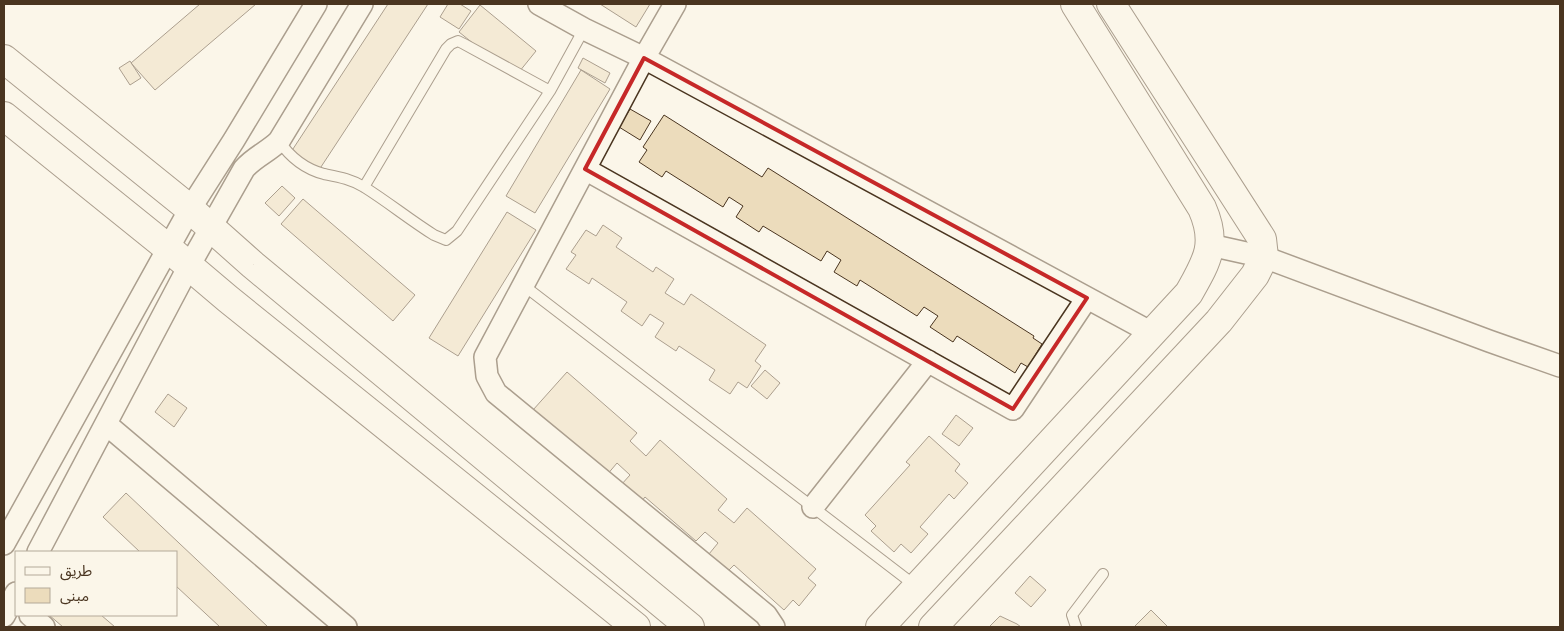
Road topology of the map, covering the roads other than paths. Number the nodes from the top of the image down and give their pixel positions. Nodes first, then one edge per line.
1 (316, 4) edge
2 (362, 4) edge
3 (538, 4) edge
4 (675, 4) edge
5 (1075, 4) edge
6 (1111, 4) edge
7 (584, 29) junction
8 (644, 58) junction
9 (4, 59) edge
10 (550, 91) junction
11 (4, 116) edge
12 (234, 140) junction
13 (279, 141) junction
14 (255, 158) junction
15 (585, 168) junction
16 (364, 187) junction
17 (200, 218) junction
18 (1210, 245) junction
19 (179, 257) junction
20 (1264, 257) junction
21 (523, 285) junction
22 (1087, 298) junction
23 (1152, 332) junction
24 (928, 361) junction
25 (1560, 366) edge
26 (106, 424) junction
27 (813, 507) junction
28 (4, 544) edge
29 (39, 551) edge
30 (1103, 574) dead end
31 (918, 588) junction
32 (31, 616) edge
33 (44, 627) edge
34 (346, 627) edge
35 (636, 627) edge
36 (690, 627) edge
37 (774, 627) edge
38 (880, 627) edge
39 (933, 627) edge
40 (1076, 627) edge

1 - 12 street
2 - 13 street
3 - 7 street
4 - 8 street
5 - 18 street
6 - 20 street
7 - 8 street
7 - 10 lane
8 - 15 street
8 - 22 street
9 - 17 street
10 - 16 lane
10 - 16 lane
11 - 19 street
12 - 14 street
12 - 17 street
13 - 14 street
13 - 16 lane
14 - 17 street
15 - 21 street
15 - 24 street
17 - 19 street
17 - 36 street
18 - 20 street
18 - 23 street
19 - 26 street
19 - 28 street
19 - 35 street
20 - 25 street
20 - 39 street
21 - 27 lane
21 - 37 street
22 - 23 street
22 - 24 street
23 - 31 street
24 - 27 street
26 - 29 street
26 - 34 street
27 - 31 lane
30 - 40 lane
31 - 38 street
32 - 33 street

